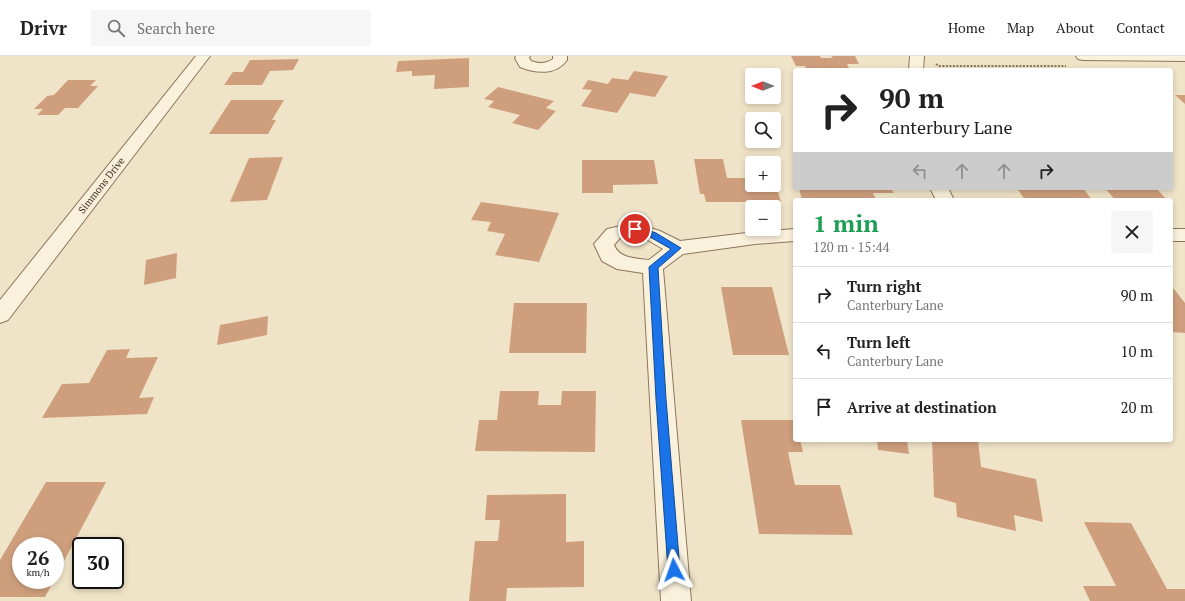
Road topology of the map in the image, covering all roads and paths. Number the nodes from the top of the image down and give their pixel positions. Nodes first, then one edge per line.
1 (203, 56) edge
2 (523, 56) edge
3 (560, 56) edge
4 (917, 56) edge
5 (1083, 56) edge
6 (1185, 57) edge
7 (933, 60) dead end
8 (1066, 66) dead end
9 (916, 68) edge
10 (793, 235) edge
11 (1173, 235) edge
12 (1185, 235) edge
13 (676, 248) junction
14 (653, 267) junction
15 (0, 315) edge
16 (676, 601) edge

1 - 15 street, Simmons Drive
2 - 3 street
4 - 9 street
5 - 6 street
7 - 8 path
10 - 13 street
11 - 12 street
13 - 14 street
13 - 14 street
14 - 16 street

